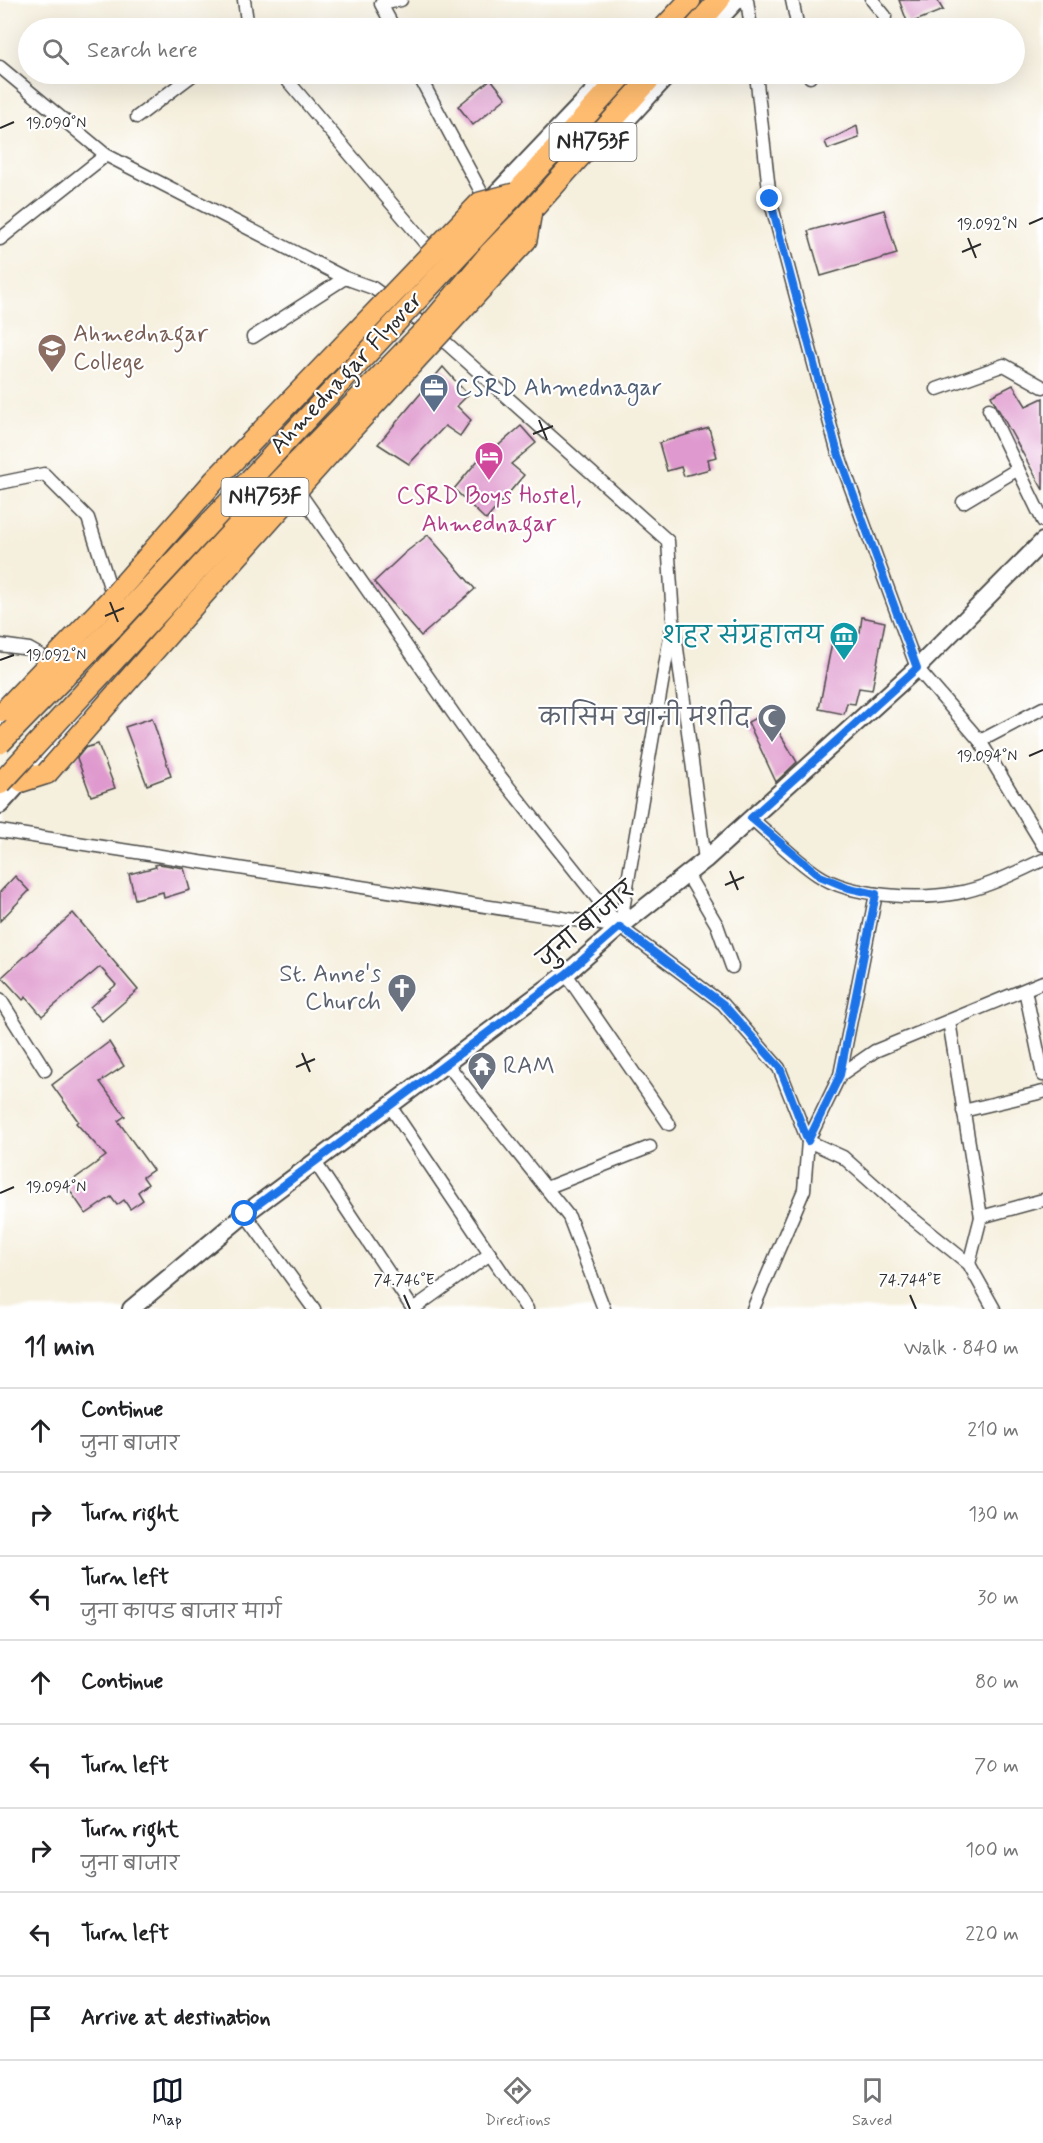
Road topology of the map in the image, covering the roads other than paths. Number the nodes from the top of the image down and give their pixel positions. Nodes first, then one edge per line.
1 (244, 0) edge
2 (401, 0) edge
3 (679, 0) edge
4 (690, 0) edge
5 (719, 0) edge
6 (746, 0) edge
7 (792, 0) edge
8 (872, 0) edge
9 (247, 18) edge
10 (389, 18) edge
11 (662, 18) edge
12 (673, 18) edge
13 (704, 18) edge
14 (724, 18) edge
15 (750, 18) edge
16 (796, 18) edge
17 (885, 18) edge
18 (0, 68) edge
19 (18, 83) edge
20 (20, 84) edge
21 (181, 84) edge
22 (290, 84) edge
23 (423, 84) edge
24 (601, 84) edge
25 (615, 84) edge
26 (645, 84) edge
27 (660, 84) edge
28 (757, 84) edge
29 (137, 117) dead end
30 (106, 154) junction
31 (515, 194) junction
32 (488, 203) junction
33 (531, 211) junction
34 (0, 239) edge
35 (436, 257) junction
36 (345, 278) junction
37 (394, 303) junction
38 (434, 332) junction
39 (253, 337) dead end
40 (1043, 387) edge
41 (937, 389) dead end
42 (989, 409) dead end
43 (1018, 469) junction
44 (0, 483) edge
45 (293, 484) junction
46 (963, 502) dead end
47 (1043, 521) edge
48 (1043, 541) edge
49 (115, 602) junction
50 (674, 618) junction
51 (0, 645) edge
52 (57, 664) junction
53 (917, 668) junction
54 (1043, 708) edge
55 (1, 718) edge
56 (980, 741) junction
57 (0, 743) edge
58 (21, 781) junction
59 (0, 784) edge
60 (0, 805) edge
61 (751, 818) junction
62 (0, 831) edge
63 (1043, 845) edge
64 (705, 860) junction
65 (1043, 860) edge
66 (687, 874) junction
67 (876, 894) junction
68 (620, 927) junction
69 (732, 967) dead end
70 (566, 974) junction
71 (1043, 982) edge
72 (1025, 990) junction
73 (0, 999) edge
74 (949, 1021) junction
75 (447, 1064) junction
76 (45, 1070) dead end
77 (840, 1075) junction
78 (1043, 1075) edge
79 (1043, 1092) edge
80 (390, 1106) junction
81 (963, 1111) junction
82 (669, 1124) dead end
83 (808, 1141) junction
84 (650, 1147) dead end
85 (315, 1162) junction
86 (546, 1188) junction
87 (1043, 1200) edge
88 (245, 1214) junction
89 (981, 1217) junction
90 (490, 1254) junction
91 (969, 1264) junction
92 (140, 1306) edge
93 (522, 1307) edge
94 (314, 1309) edge
95 (413, 1309) edge
96 (604, 1309) edge
97 (753, 1309) edge
98 (994, 1309) edge

1 - 9 street
2 - 10 street
3 - 11 street
4 - 12 highway
5 - 13 highway
6 - 14 street
6 - 15 street
7 - 16 street
8 - 17 street
18 - 19 street
20 - 30 street
21 - 29 street
22 - 35 street
23 - 32 street
24 - 32 street
25 - 31 highway, Ahmednagar Flyover / NH753F
26 - 33 highway, Ahmednagar Flyover / NH753F
27 - 38 street
28 - 53 street
30 - 34 street
30 - 36 street
31 - 55 highway, bridge
31 - 57 highway, Ahmednagar Flyover, bridge
32 - 35 street
33 - 58 highway, bridge
33 - 59 highway, Ahmednagar Flyover / NH753F, bridge
35 - 37 street
36 - 37 street
36 - 39 street
37 - 38 street
37 - 49 street
38 - 45 street
38 - 50 street
40 - 41 street
42 - 43 street
43 - 46 street
43 - 47 street
44 - 49 street
45 - 58 street
45 - 68 street
48 - 53 street, जुना बाजार
49 - 52 street
50 - 64 street
50 - 68 street
51 - 52 street
52 - 55 street
53 - 56 street
53 - 61 street, जुना बाजार
54 - 56 street
56 - 63 street
58 - 60 street
61 - 64 street, जुना बाजार
61 - 67 street
62 - 68 street
64 - 66 street, जुना बाजार
65 - 67 street
66 - 68 street, जुना बाजार
66 - 69 street
67 - 77 street
68 - 70 street, जुना बाजार
68 - 83 street
70 - 75 street, जुना बाजार
70 - 82 street
71 - 72 street
72 - 74 street
72 - 78 street
73 - 76 street
74 - 77 street
74 - 81 street
75 - 80 street, जुना बाजार
75 - 86 street
77 - 83 street
79 - 81 street
80 - 85 street, जुना बाजार
80 - 90 street
81 - 89 street
83 - 91 street
83 - 97 street
84 - 86 street
85 - 88 street, जुना बाजार
85 - 95 street
86 - 96 street
87 - 89 street
88 - 92 street, जुना बाजार
88 - 94 street
89 - 91 street
90 - 93 street
90 - 95 street
91 - 98 street

